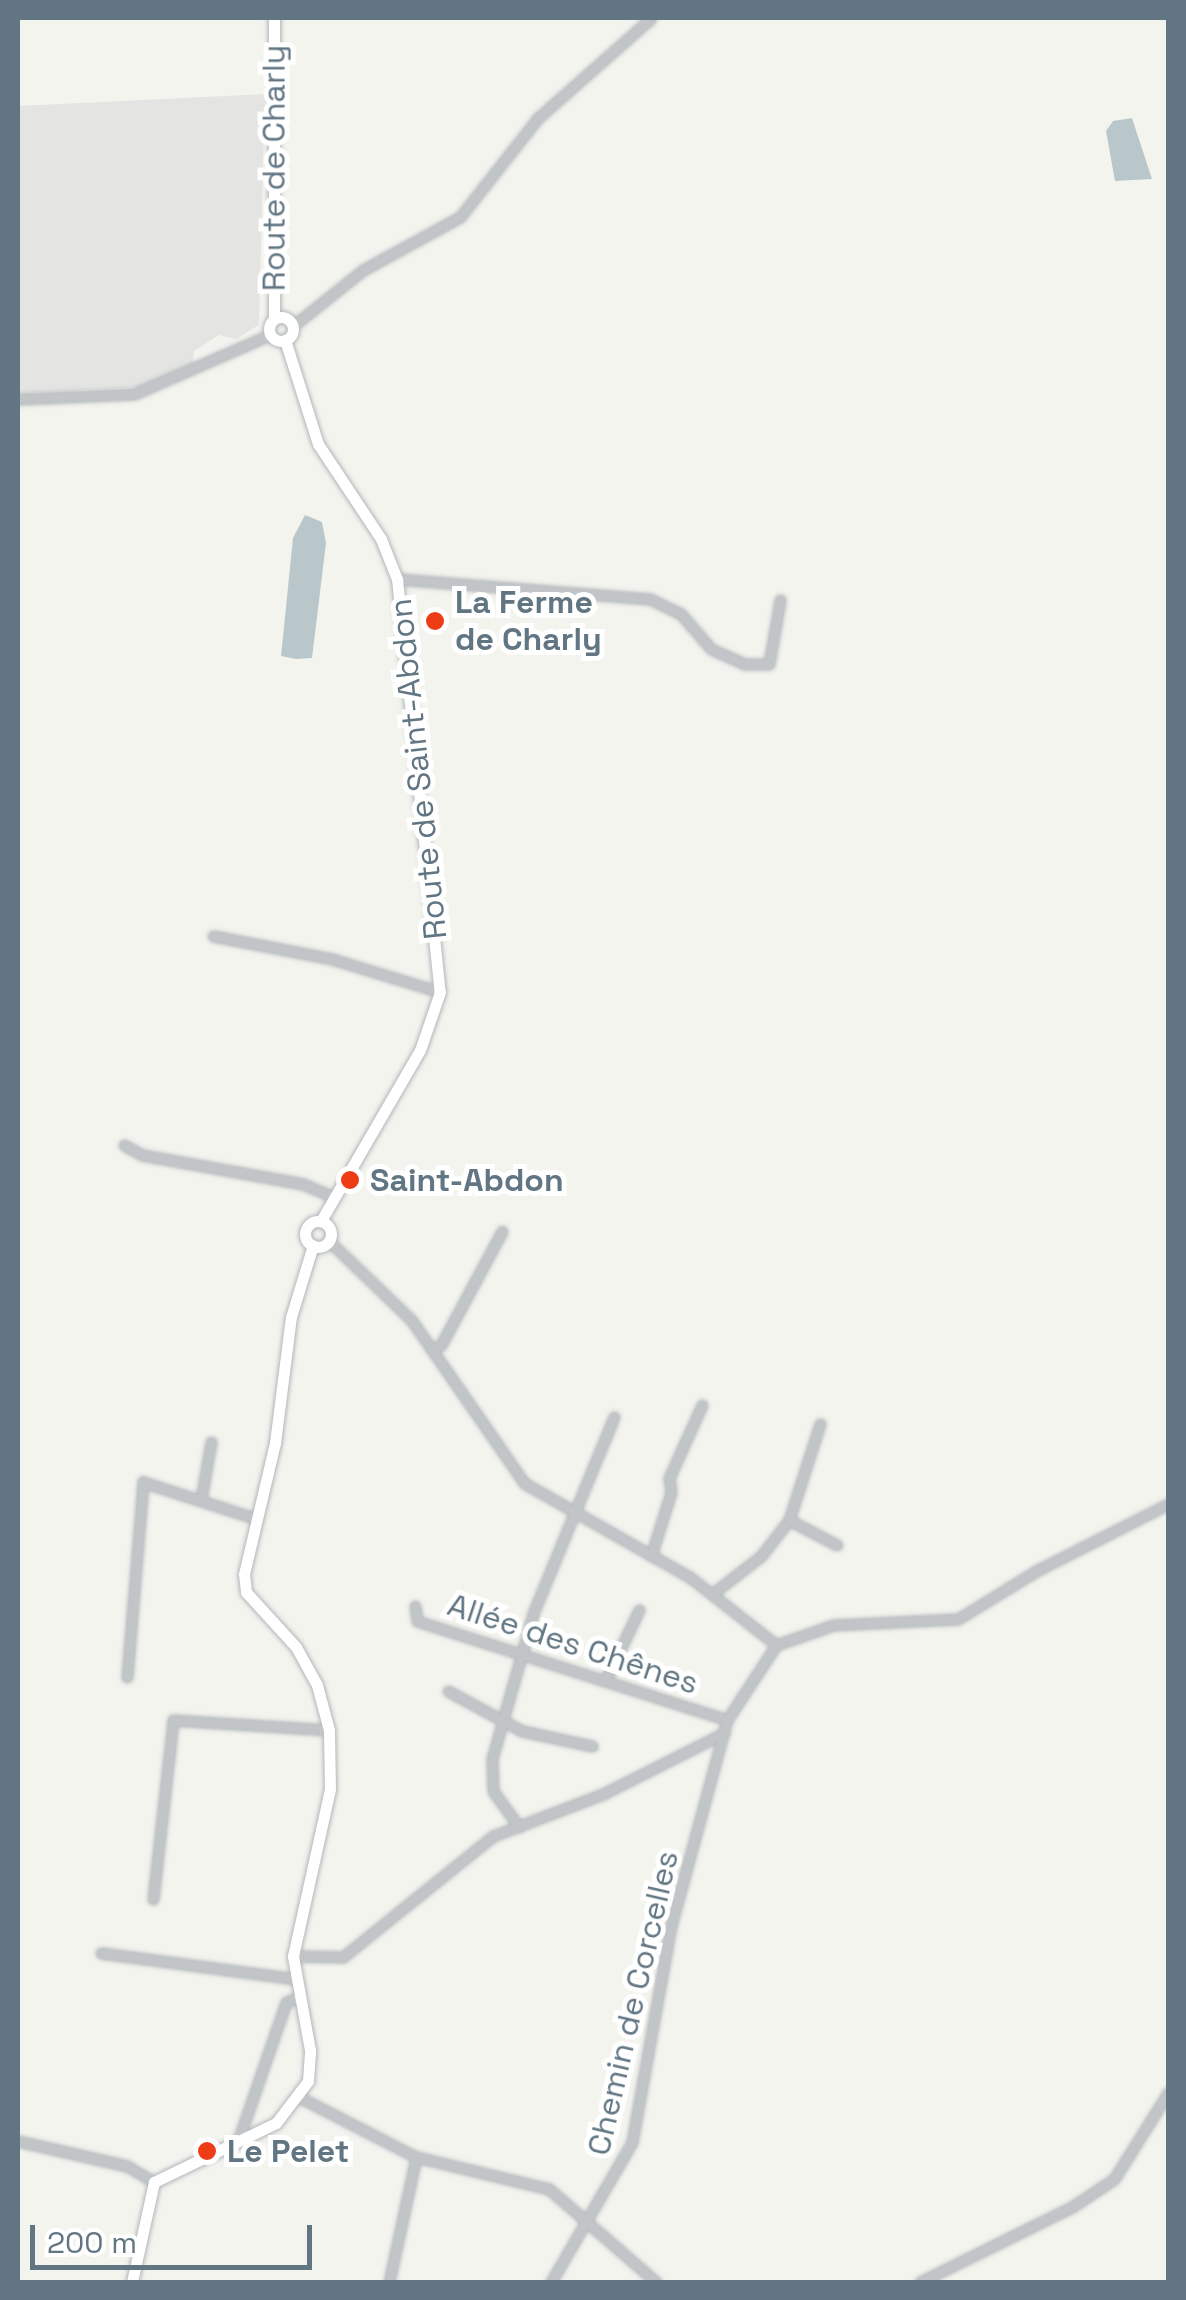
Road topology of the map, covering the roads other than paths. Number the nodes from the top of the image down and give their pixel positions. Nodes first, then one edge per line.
1 (274, 18) edge
2 (651, 18) edge
3 (274, 318) junction
4 (293, 326) junction
5 (270, 335) junction
6 (286, 340) junction
7 (18, 399) edge
8 (397, 578) junction
9 (780, 600) dead end
10 (213, 936) dead end
11 (440, 992) junction
12 (124, 1145) dead end
13 (333, 1197) junction
14 (321, 1221) junction
15 (502, 1231) dead end
16 (329, 1241) junction
17 (313, 1245) junction
18 (432, 1350) junction
19 (702, 1405) dead end
20 (614, 1416) dead end
21 (820, 1424) dead end
22 (211, 1442) dead end
23 (201, 1499) junction
24 (1168, 1504) edge
25 (576, 1513) junction
26 (254, 1518) junction
27 (789, 1520) junction
28 (838, 1545) dead end
29 (651, 1556) junction
30 (712, 1594) junction
31 (415, 1606) dead end
32 (639, 1610) dead end
33 (776, 1645) junction
34 (523, 1655) junction
35 (127, 1677) dead end
36 (605, 1681) junction
37 (448, 1691) dead end
38 (727, 1720) junction
39 (506, 1725) junction
40 (328, 1730) junction
41 (724, 1733) junction
42 (592, 1746) dead end
43 (518, 1827) junction
44 (153, 1899) dead end
45 (101, 1953) dead end
46 (294, 1956) junction
47 (296, 1979) junction
48 (300, 1996) junction
49 (1168, 2093) edge
50 (301, 2098) junction
51 (18, 2141) edge
52 (237, 2144) junction
53 (416, 2157) junction
54 (154, 2182) junction
55 (588, 2217) junction
56 (132, 2282) edge
57 (389, 2282) edge
58 (551, 2282) edge
59 (656, 2282) edge
60 (920, 2282) edge

1 - 3 main road, Route de Charly
2 - 4 street
3 - 4 main road
3 - 5 main road, Route de Charly
4 - 6 main road
5 - 6 main road
5 - 7 street
6 - 8 main road, Route de Saint-Abdon
8 - 9 street
8 - 11 main road, Route de Saint-Abdon
10 - 11 street
11 - 13 main road, Route de Saint-Abdon
12 - 13 street
13 - 14 main road, Route de Saint-Abdon
14 - 16 main road
14 - 17 main road, Route de Saint-Abdon
15 - 18 street
16 - 17 main road
16 - 18 street
17 - 26 main road
18 - 25 street
19 - 29 street
20 - 25 street
21 - 27 street
22 - 23 street
23 - 26 street
23 - 35 street
24 - 33 street
25 - 29 street
25 - 34 street
26 - 40 main road
27 - 28 street
27 - 30 street
29 - 30 street
30 - 33 street
31 - 34 street, Allée des Chênes
32 - 36 street
33 - 38 street
34 - 36 street, Allée des Chênes
34 - 39 street
36 - 38 street, Allée des Chênes
37 - 39 street
38 - 41 street, Chemin de Corcelles
39 - 42 street
39 - 43 street
40 - 44 street
40 - 46 main road
41 - 43 street
41 - 55 street, Chemin de Corcelles
43 - 46 street
45 - 47 street
46 - 47 main road
47 - 48 main road
48 - 50 main road
48 - 52 street
49 - 60 street
50 - 52 main road
50 - 53 street
51 - 54 street
52 - 54 main road
53 - 55 street
53 - 57 street
54 - 56 main road
55 - 58 street, Chemin de Corcelles
55 - 59 street

